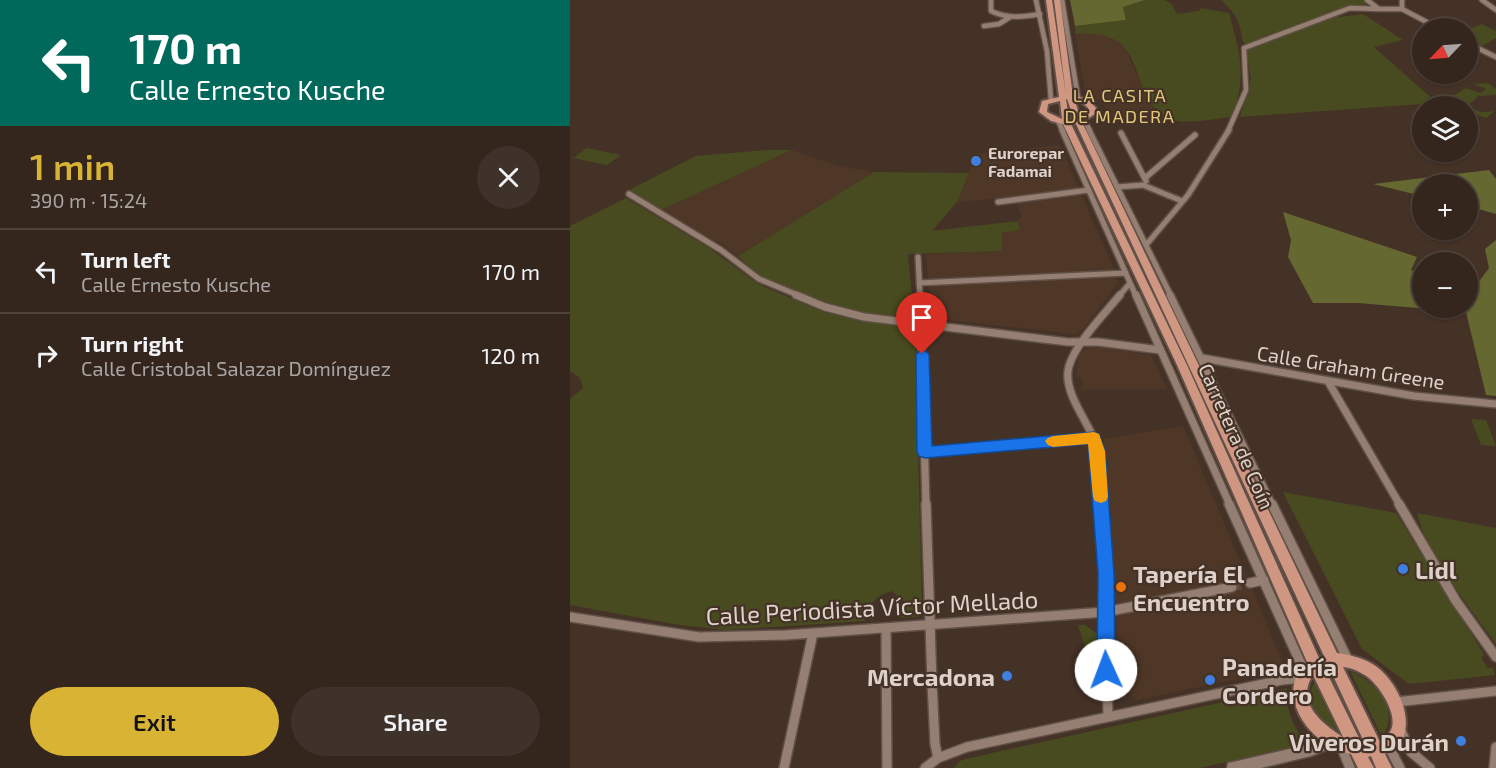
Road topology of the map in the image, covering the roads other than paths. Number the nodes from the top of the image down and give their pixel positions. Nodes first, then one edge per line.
1 (991, 0) edge
2 (1036, 0) edge
3 (1048, 0) edge
4 (1057, 0) edge
5 (1062, 0) edge
6 (1367, 0) edge
7 (1402, 0) edge
8 (1482, 0) edge
9 (1379, 9) junction
10 (1402, 9) junction
11 (1496, 10) edge
12 (1040, 14) junction
13 (1010, 17) junction
14 (1419, 18) edge
15 (984, 26) dead end
16 (1478, 48) edge
17 (1496, 57) edge
18 (1070, 98) junction
19 (1051, 100) junction
20 (1081, 120) junction
21 (1062, 121) junction
22 (1120, 133) dead end
23 (1195, 135) dead end
24 (1145, 178) junction
25 (1143, 185) junction
26 (1118, 187) junction
27 (1089, 190) junction
28 (629, 194) dead end
29 (1182, 201) junction
30 (998, 202) dead end
31 (1146, 245) junction
32 (918, 257) dead end
33 (1126, 273) junction
34 (919, 283) junction
35 (1130, 283) junction
36 (922, 323) junction
37 (1084, 342) junction
38 (1160, 350) junction
39 (1202, 358) junction
40 (1329, 382) junction
41 (1496, 404) edge
42 (1094, 438) junction
43 (925, 452) junction
44 (1264, 580) junction
45 (1250, 584) tunnel mouth
46 (1232, 587) tunnel mouth
47 (1105, 612) junction
48 (570, 617) edge
49 (928, 625) junction
50 (886, 628) junction
51 (813, 633) junction
52 (1496, 657) edge
53 (1332, 659) junction
54 (1348, 660) junction
55 (1308, 672) junction
56 (1496, 691) edge
57 (1396, 702) junction
58 (1108, 717) junction
59 (1398, 726) junction
60 (1327, 744) junction
61 (1496, 747) edge
62 (1382, 749) junction
63 (1343, 751) junction
64 (938, 758) junction
65 (1363, 761) edge
66 (784, 768) edge
67 (887, 768) edge
68 (925, 768) edge
69 (1233, 768) edge
70 (1350, 768) edge
71 (1384, 768) edge
72 (1400, 768) edge
73 (1430, 768) edge
74 (1494, 768) edge

1 - 13 street
2 - 12 street
3 - 18 main road
4 - 18 main road
5 - 18 street
6 - 9 street
7 - 10 street
8 - 11 street
9 - 10 street
9 - 29 street
10 - 14 street
12 - 13 street
12 - 19 street
13 - 15 street
16 - 17 street
18 - 19 main road
18 - 20 main road
18 - 20 main road
18 - 21 main road
19 - 21 main road
20 - 21 main road
20 - 26 street, Carretera de Coín
20 - 53 main road
21 - 27 street, Carretera de Coín
21 - 55 main road, Carretera de Coín
22 - 24 street
23 - 24 street
24 - 25 street
25 - 26 street
25 - 29 street
26 - 31 street, Carretera de Coín
27 - 30 street
27 - 33 street, Carretera de Coín
28 - 36 street
29 - 31 street
31 - 39 street, Carretera de Coín
32 - 34 street
33 - 34 street
33 - 35 street, Carretera de Coín
34 - 36 street
35 - 37 street
35 - 38 street, Carretera de Coín
36 - 37 street
36 - 43 street
37 - 38 street
37 - 42 street
38 - 44 street, Carretera de Coín
39 - 40 street, Calle Graham Greene
39 - 54 street, Carretera de Coín
40 - 41 street, Calle Graham Greene
40 - 52 street
42 - 43 street
42 - 47 street
43 - 49 street
44 - 45 street
44 - 55 street, Carretera de Coín
46 - 47 street, Calle Periodista Víctor Mellado
47 - 49 street, Calle Periodista Víctor Mellado
47 - 58 street
48 - 51 street, Calle Periodista Víctor Mellado
49 - 50 street, Calle Periodista Víctor Mellado
49 - 64 street
50 - 51 street, Calle Periodista Víctor Mellado
50 - 67 street
51 - 66 street
53 - 54 main road
53 - 55 main road
53 - 62 main road
54 - 57 main road
55 - 58 street
55 - 60 main road
55 - 65 main road, Carretera de Coín
56 - 57 street
57 - 59 main road
58 - 64 street
59 - 62 main road
59 - 73 street
60 - 63 main road
60 - 69 street
61 - 74 street
62 - 65 main road
62 - 71 main road
62 - 72 street
63 - 65 main road
63 - 70 street
64 - 68 street

